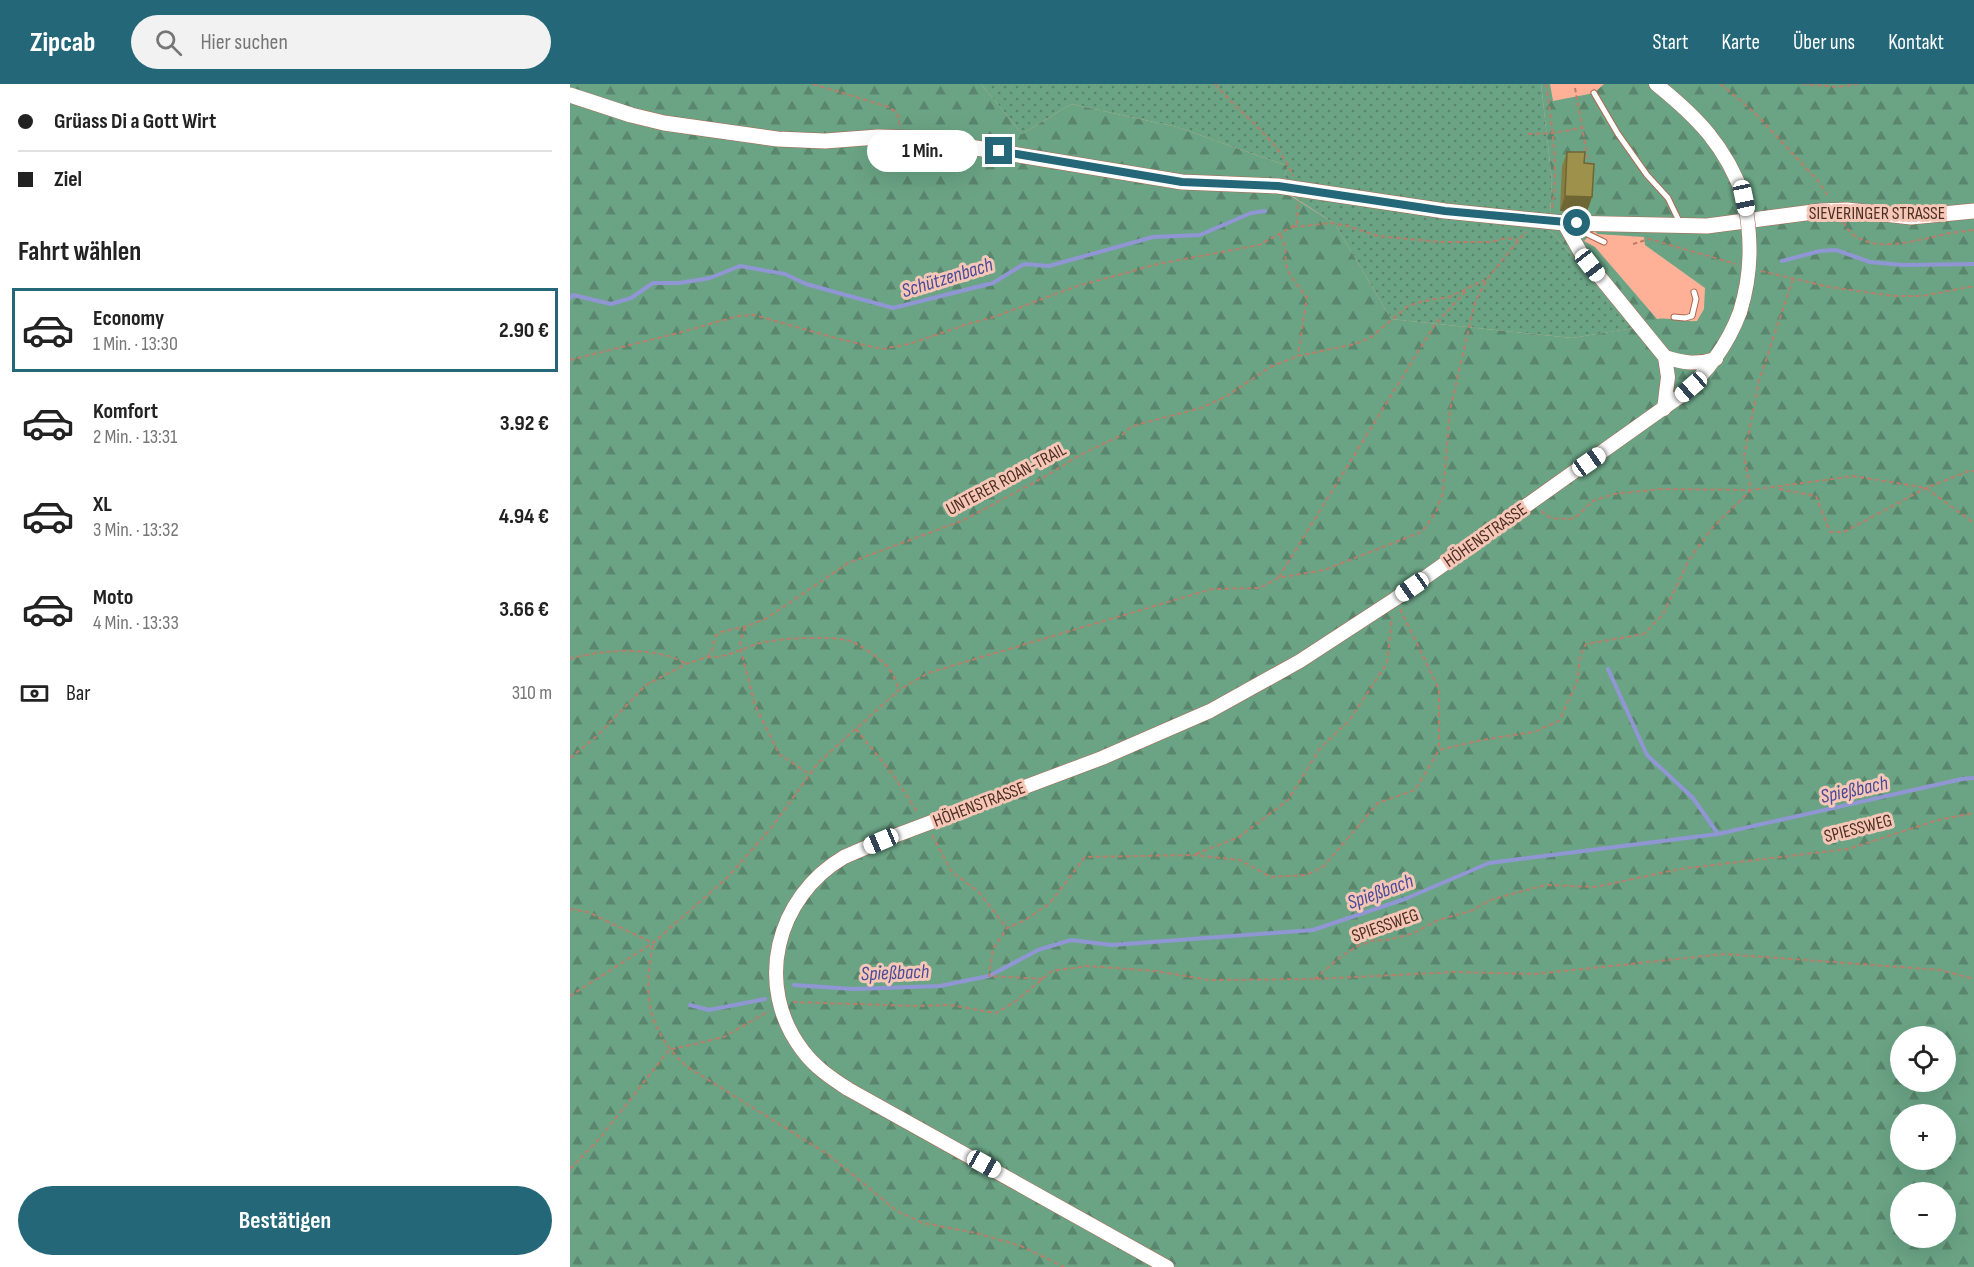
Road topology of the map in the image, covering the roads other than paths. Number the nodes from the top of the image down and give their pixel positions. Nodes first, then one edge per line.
1 (1656, 84) edge
2 (1594, 93) dead end
3 (570, 95) edge
4 (1974, 211) edge
5 (1564, 223) junction
6 (1682, 227) junction
7 (1604, 242) dead end
8 (1694, 292) dead end
9 (1674, 317) dead end
10 (1665, 357) junction
11 (1716, 359) junction
12 (1664, 409) junction
13 (1167, 1267) edge

1 - 11 street, HÖHENSTRASSE, bridge
2 - 6 lane
3 - 5 main road, SIEVERINGER STRASSE
4 - 6 main road, SIEVERINGER STRASSE
5 - 6 main road, SIEVERINGER STRASSE
5 - 7 lane
5 - 10 street
8 - 9 lane
10 - 11 street
10 - 12 street
11 - 12 street, HÖHENSTRASSE
12 - 13 street, HÖHENSTRASSE

